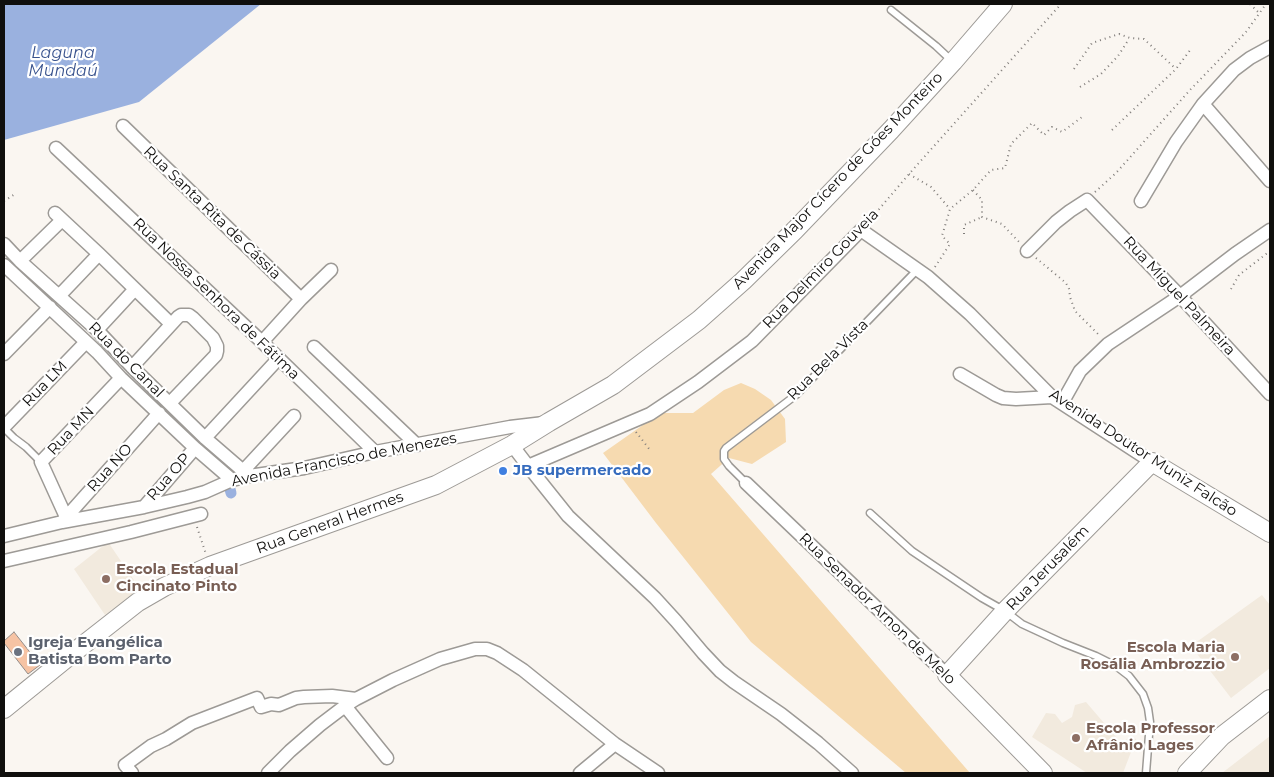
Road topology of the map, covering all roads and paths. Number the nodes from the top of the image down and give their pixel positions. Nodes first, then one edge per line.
1 (1003, 4) edge
2 (1062, 4) edge
3 (1250, 4) edge
4 (1266, 4) edge
5 (891, 10) dead end
6 (1259, 13) junction
7 (1130, 38) junction
8 (1191, 49) dead end
9 (1268, 52) edge
10 (953, 62) junction
11 (1074, 68) dead end
12 (1176, 69) junction
13 (1080, 87) dead end
14 (1203, 104) junction
15 (1082, 117) dead end
16 (123, 126) dead end
17 (1112, 130) dead end
18 (56, 148) dead end
19 (909, 174) junction
20 (1270, 182) edge
21 (973, 190) junction
22 (16, 194) dead end
23 (1087, 200) junction
24 (4, 201) edge
25 (1141, 201) dead end
26 (950, 209) junction
27 (982, 217) junction
28 (862, 230) junction
29 (1270, 230) edge
30 (964, 234) dead end
31 (4, 244) edge
32 (1027, 251) junction
33 (1270, 251) edge
34 (99, 254) junction
35 (20, 261) junction
36 (331, 270) dead end
37 (6, 272) edge
38 (923, 273) junction
39 (135, 289) junction
40 (1231, 289) dead end
41 (60, 296) junction
42 (1180, 296) junction
43 (301, 299) junction
44 (50, 307) junction
45 (171, 324) junction
46 (97, 330) junction
47 (86, 342) junction
48 (262, 342) junction
49 (1108, 344) junction
50 (314, 347) dead end
51 (4, 354) edge
52 (279, 358) junction
53 (132, 366) junction
54 (960, 374) dead end
55 (121, 378) junction
56 (1270, 394) edge
57 (1057, 400) junction
58 (170, 403) junction
59 (159, 413) junction
60 (294, 416) dead end
61 (629, 423) junction
62 (4, 427) edge
63 (205, 438) junction
64 (513, 438) junction
65 (732, 442) joint
66 (417, 445) junction
67 (195, 448) junction
68 (650, 450) dead end
69 (375, 452) junction
70 (41, 462) junction
71 (1152, 462) junction
72 (528, 466) junction
73 (246, 474) junction
74 (232, 480) junction
75 (746, 483) joint
76 (144, 507) junction
77 (119, 512) junction
78 (870, 513) dead end
79 (197, 515) joint
80 (64, 520) junction
81 (1270, 533) edge
82 (124, 534) junction
83 (4, 536) edge
84 (4, 561) edge
85 (210, 566) junction
86 (1006, 611) junction
87 (947, 675) junction
88 (1270, 698) edge
89 (350, 703) junction
90 (4, 709) edge
91 (615, 744) junction
92 (386, 758) dead end
93 (1191, 771) edge
94 (132, 773) edge
95 (268, 773) edge
96 (580, 773) edge
97 (658, 773) edge
98 (852, 773) edge
99 (1043, 773) edge
100 (1146, 773) edge

1 - 10 street, Avenida Major Cícero de Góes Monteiro
2 - 19 path, Rua Delmiro Gouveia
3 - 6 path
4 - 6 path
5 - 10 lane
6 - 23 path
7 - 11 path
7 - 12 path
7 - 13 path
8 - 12 path
9 - 14 street
10 - 64 street, Avenida Major Cícero de Góes Monteiro
12 - 17 path
14 - 20 street
14 - 25 street
15 - 21 path
16 - 43 street, Rua Santa Rita de Cássia
18 - 48 street, Rua Nossa Senhora de Fátima
19 - 26 path
19 - 28 path, Rua Delmiro Gouveia
21 - 26 path
21 - 27 path
22 - 24 path
23 - 32 street
23 - 42 street, Rua Miguel Palmeira
26 - 38 path
27 - 30 path
27 - 32 path
28 - 38 street, Avenida Doutor Muniz Falcão
28 - 61 street, Rua Delmiro Gouveia
29 - 42 street
31 - 35 street, Rua do Canal
32 - 49 path
33 - 40 path
34 - 35 street
34 - 39 street
34 - 41 street
35 - 41 street, Rua do Canal
36 - 43 street
37 - 44 street, Rua do Canal
38 - 57 street, Avenida Doutor Muniz Falcão
38 - 65 lane, Rua Bela Vista
39 - 45 street
39 - 46 street
41 - 46 street, Rua do Canal
42 - 49 street
42 - 56 street, Rua Miguel Palmeira
43 - 48 street
44 - 47 street, Rua do Canal
44 - 51 street
45 - 53 street
45 - 58 street
46 - 53 street, Rua do Canal
47 - 55 street, Rua do Canal
47 - 62 street, Rua LM
48 - 52 street, Rua Nossa Senhora de Fátima
49 - 57 street
50 - 66 street
52 - 63 street
52 - 69 street, Rua Nossa Senhora de Fátima
53 - 58 street, Rua do Canal
54 - 57 street
55 - 59 street, Rua do Canal
55 - 70 street, Rua MN
57 - 71 street, Avenida Doutor Muniz Falcão
58 - 63 street, Rua do Canal
59 - 67 street, Rua do Canal
59 - 80 street, Rua NO
60 - 73 street
61 - 68 path
61 - 72 street, Rua Delmiro Gouveia
62 - 70 lane
63 - 73 street, Rua do Canal
64 - 66 street, Avenida Francisco de Menezes
64 - 72 street
64 - 85 street, Rua General Hermes
65 - 75 lane, Rua Senador Arnon de Melo
66 - 69 street, Avenida Francisco de Menezes
67 - 74 street, Rua do Canal
67 - 76 street, Rua OP
69 - 73 street, Avenida Francisco de Menezes
70 - 80 street, Rua MN
71 - 81 street, Avenida Doutor Muniz Falcão
71 - 86 street, Rua Jerusalém
72 - 98 street
73 - 74 street, Avenida Francisco de Menezes
74 - 76 street, Avenida Francisco de Menezes
75 - 87 street, Rua Senador Arnon de Melo
76 - 77 street, Avenida Francisco de Menezes
77 - 80 street, Avenida Francisco de Menezes
77 - 82 street
78 - 86 lane
79 - 82 street
79 - 85 path
80 - 83 street, Avenida Francisco de Menezes
82 - 84 street
85 - 90 street, Rua General Hermes
86 - 87 street, Rua Jerusalém
86 - 100 lane
87 - 99 street, Rua Senador Arnon de Melo
88 - 93 street
89 - 91 street
89 - 92 street
89 - 94 street
89 - 95 street
91 - 96 street
91 - 97 street

